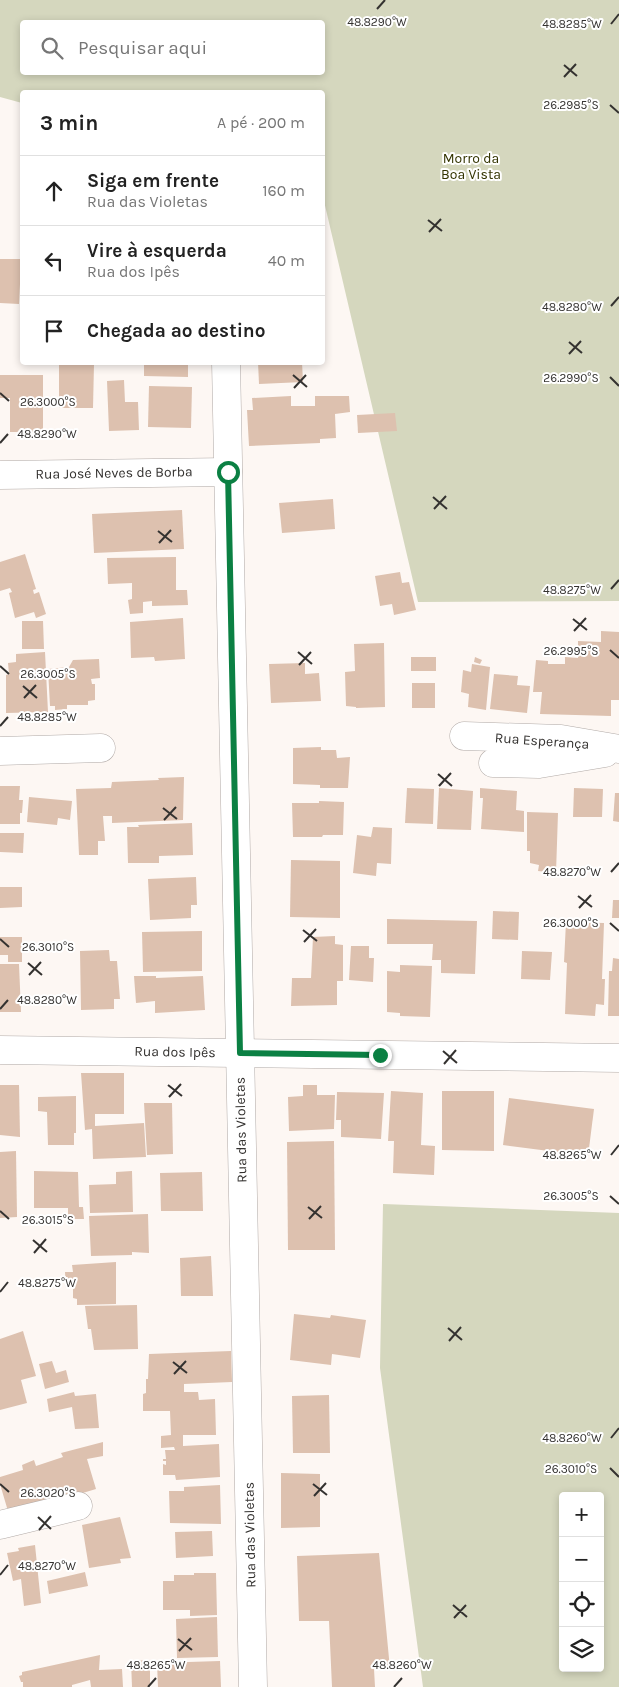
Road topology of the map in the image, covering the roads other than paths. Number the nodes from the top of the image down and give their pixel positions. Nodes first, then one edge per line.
1 (226, 365) edge
2 (228, 472) junction
3 (0, 475) edge
4 (464, 736) dead end
5 (101, 748) dead end
6 (619, 749) edge
7 (0, 751) edge
8 (493, 764) dead end
9 (0, 1050) edge
10 (240, 1053) junction
11 (619, 1058) edge
12 (78, 1506) dead end
13 (0, 1526) edge
14 (253, 1687) edge

1 - 2 street, Rua das Violetas
2 - 3 street, Rua José Neves de Borba
2 - 10 street, Rua das Violetas
4 - 6 street, Rua Esperança
5 - 7 street
6 - 8 street
9 - 10 street, Rua dos Ipês
10 - 11 street, Rua dos Ipês
10 - 14 street, Rua das Violetas
12 - 13 street

